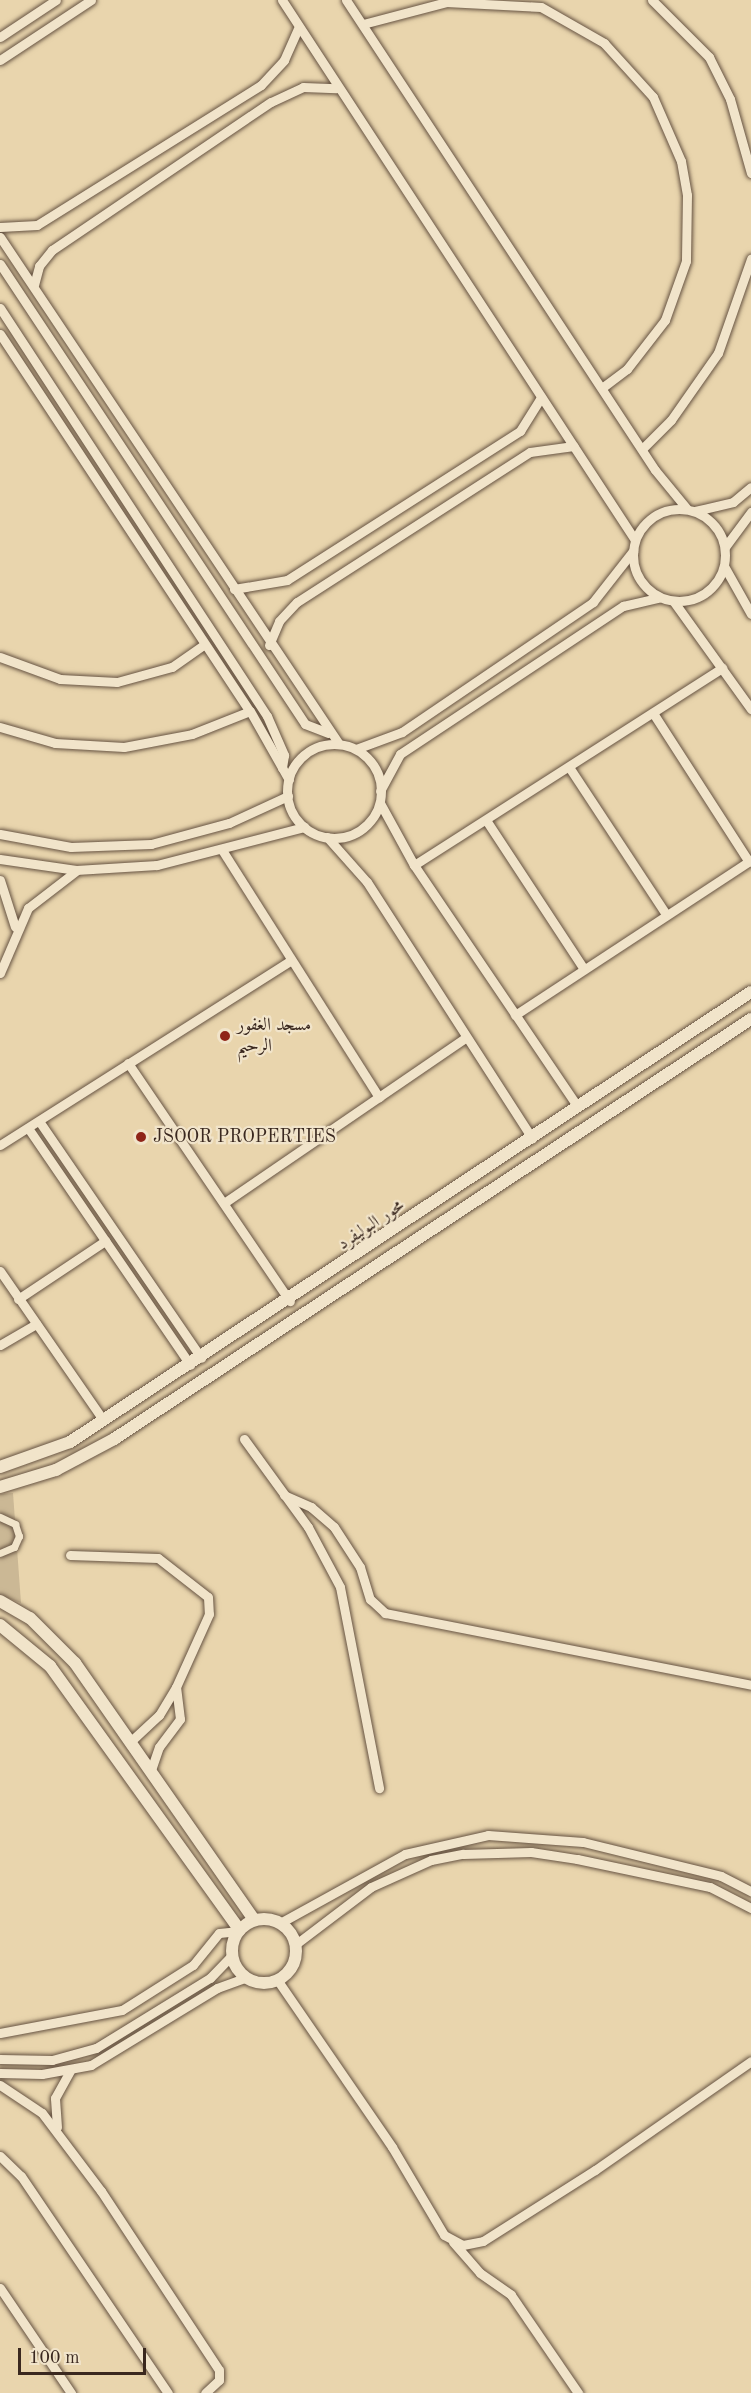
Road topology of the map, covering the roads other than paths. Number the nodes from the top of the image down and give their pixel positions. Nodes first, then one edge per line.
1 (56, 0) edge
2 (91, 0) edge
3 (282, 0) edge
4 (346, 0) edge
5 (652, 0) edge
6 (363, 24) junction
7 (298, 29) junction
8 (0, 37) edge
9 (0, 60) edge
10 (336, 88) junction
11 (751, 173) edge
12 (0, 227) edge
13 (0, 237) edge
14 (751, 259) edge
15 (0, 264) edge
16 (34, 285) junction
17 (0, 308) edge
18 (0, 334) edge
19 (602, 388) junction
20 (542, 397) junction
21 (574, 446) junction
22 (642, 449) junction
23 (751, 487) edge
24 (691, 510) junction
25 (751, 512) edge
26 (635, 540) junction
27 (725, 547) junction
28 (633, 551) junction
29 (724, 566) junction
30 (234, 589) junction
31 (659, 598) junction
32 (674, 602) junction
33 (751, 614) edge
34 (204, 645) junction
35 (269, 645) junction
36 (0, 657) edge
37 (722, 668) junction
38 (751, 709) edge
39 (250, 711) junction
40 (653, 712) junction
41 (0, 727) edge
42 (328, 733) junction
43 (339, 744) junction
44 (356, 749) junction
45 (568, 766) junction
46 (282, 768) junction
47 (289, 780) junction
48 (380, 791) junction
49 (288, 796) junction
50 (380, 803) junction
51 (486, 820) junction
52 (304, 827) junction
53 (0, 834) edge
54 (327, 837) junction
55 (222, 850) junction
56 (0, 859) edge
57 (750, 861) edge
58 (414, 865) junction
59 (76, 870) junction
60 (0, 880) edge
61 (666, 914) junction
62 (15, 927) junction
63 (291, 960) junction
64 (584, 969) junction
65 (0, 973) edge
66 (751, 993) edge
67 (515, 1015) junction
68 (751, 1018) edge
69 (466, 1037) junction
70 (128, 1063) junction
71 (379, 1097) junction
72 (578, 1107) junction
73 (39, 1121) junction
74 (28, 1128) junction
75 (532, 1138) junction
76 (0, 1145) edge
77 (224, 1203) junction
78 (105, 1241) junction
79 (0, 1270) edge
80 (18, 1299) junction
81 (290, 1301) junction
82 (36, 1324) junction
83 (0, 1345) edge
84 (196, 1362) junction
85 (104, 1420) junction
86 (244, 1439) dead end
87 (0, 1467) edge
88 (0, 1487) edge
89 (284, 1494) junction
90 (0, 1517) edge
91 (0, 1553) edge
92 (70, 1555) dead end
93 (0, 1601) edge
94 (0, 1625) edge
95 (751, 1685) edge
96 (176, 1687) junction
97 (131, 1741) junction
98 (151, 1770) junction
99 (379, 1788) dead end
100 (233, 1886) junction
101 (751, 1891) edge
102 (216, 1897) junction
103 (751, 1908) edge
104 (254, 1920) junction
105 (280, 1923) junction
106 (240, 1930) junction
107 (296, 1944) junction
108 (232, 1955) junction
109 (245, 1978) junction
110 (278, 1982) junction
111 (0, 2033) edge
112 (0, 2059) edge
113 (751, 2061) edge
114 (70, 2071) junction
115 (0, 2073) edge
116 (0, 2085) edge
117 (57, 2129) junction
118 (0, 2156) edge
119 (453, 2242) junction
120 (0, 2288) edge
121 (70, 2393) edge
122 (168, 2393) edge
123 (205, 2393) edge
124 (578, 2393) edge

1 - 8 street
2 - 9 street
3 - 7 street
4 - 6 street
5 - 11 street
6 - 19 street
6 - 19 street
7 - 10 street
7 - 12 street
10 - 16 street
10 - 20 street
13 - 16 street
14 - 22 street
15 - 42 street
16 - 30 street
17 - 46 street
18 - 34 street
19 - 22 street
20 - 21 street
20 - 30 street
21 - 26 street
21 - 35 street
22 - 24 street
23 - 24 street
24 - 26 street
24 - 27 street
25 - 27 street
26 - 28 street
27 - 29 street
28 - 31 street
28 - 44 street
29 - 32 street
29 - 33 street
30 - 35 street
31 - 32 street
31 - 48 street
32 - 37 street
34 - 36 street
34 - 39 street
35 - 42 street
37 - 38 street
37 - 40 street
39 - 41 street
39 - 46 street
40 - 45 street
40 - 57 street
42 - 43 street
43 - 44 street
43 - 47 street
44 - 48 street
45 - 51 street
45 - 61 street
46 - 47 street
47 - 49 street
48 - 50 street
49 - 52 street
49 - 53 street
50 - 54 street
50 - 58 street
51 - 58 street
51 - 64 street
52 - 54 street
52 - 55 street
54 - 69 street
55 - 59 street
55 - 63 street
56 - 59 street
57 - 61 street
58 - 67 street
59 - 62 street
60 - 62 street
61 - 64 street
62 - 65 street
63 - 70 street
63 - 71 street
64 - 67 street
66 - 72 street, محور البوليفرد
67 - 72 street
68 - 88 street, محور البوليفرد
69 - 71 street
69 - 75 street
70 - 73 street
70 - 77 street
71 - 77 street
72 - 75 street, محور البوليفرد
73 - 74 street
73 - 84 street
74 - 76 street
74 - 78 street
75 - 81 street, محور البوليفرد
77 - 81 street
78 - 80 street
78 - 84 street
79 - 80 street
80 - 82 street
81 - 84 street, محور البوليفرد
82 - 83 street
82 - 85 street
84 - 85 street, محور البوليفرد
85 - 87 street, محور البوليفرد
86 - 89 street
89 - 95 street
89 - 99 street
90 - 91 street
92 - 96 street
93 - 97 street
94 - 102 street
96 - 97 street
96 - 98 street
97 - 98 street
98 - 100 street
100 - 102 street
100 - 104 street
101 - 105 street
102 - 106 street
103 - 107 street
104 - 105 street
104 - 106 street
105 - 107 street
106 - 108 street
106 - 111 street
107 - 110 street
108 - 109 street
108 - 112 street
109 - 110 street
109 - 114 street
110 - 119 street
113 - 119 street
114 - 115 street
114 - 117 street
116 - 117 street
117 - 123 street
118 - 122 street
119 - 124 street
120 - 121 street

